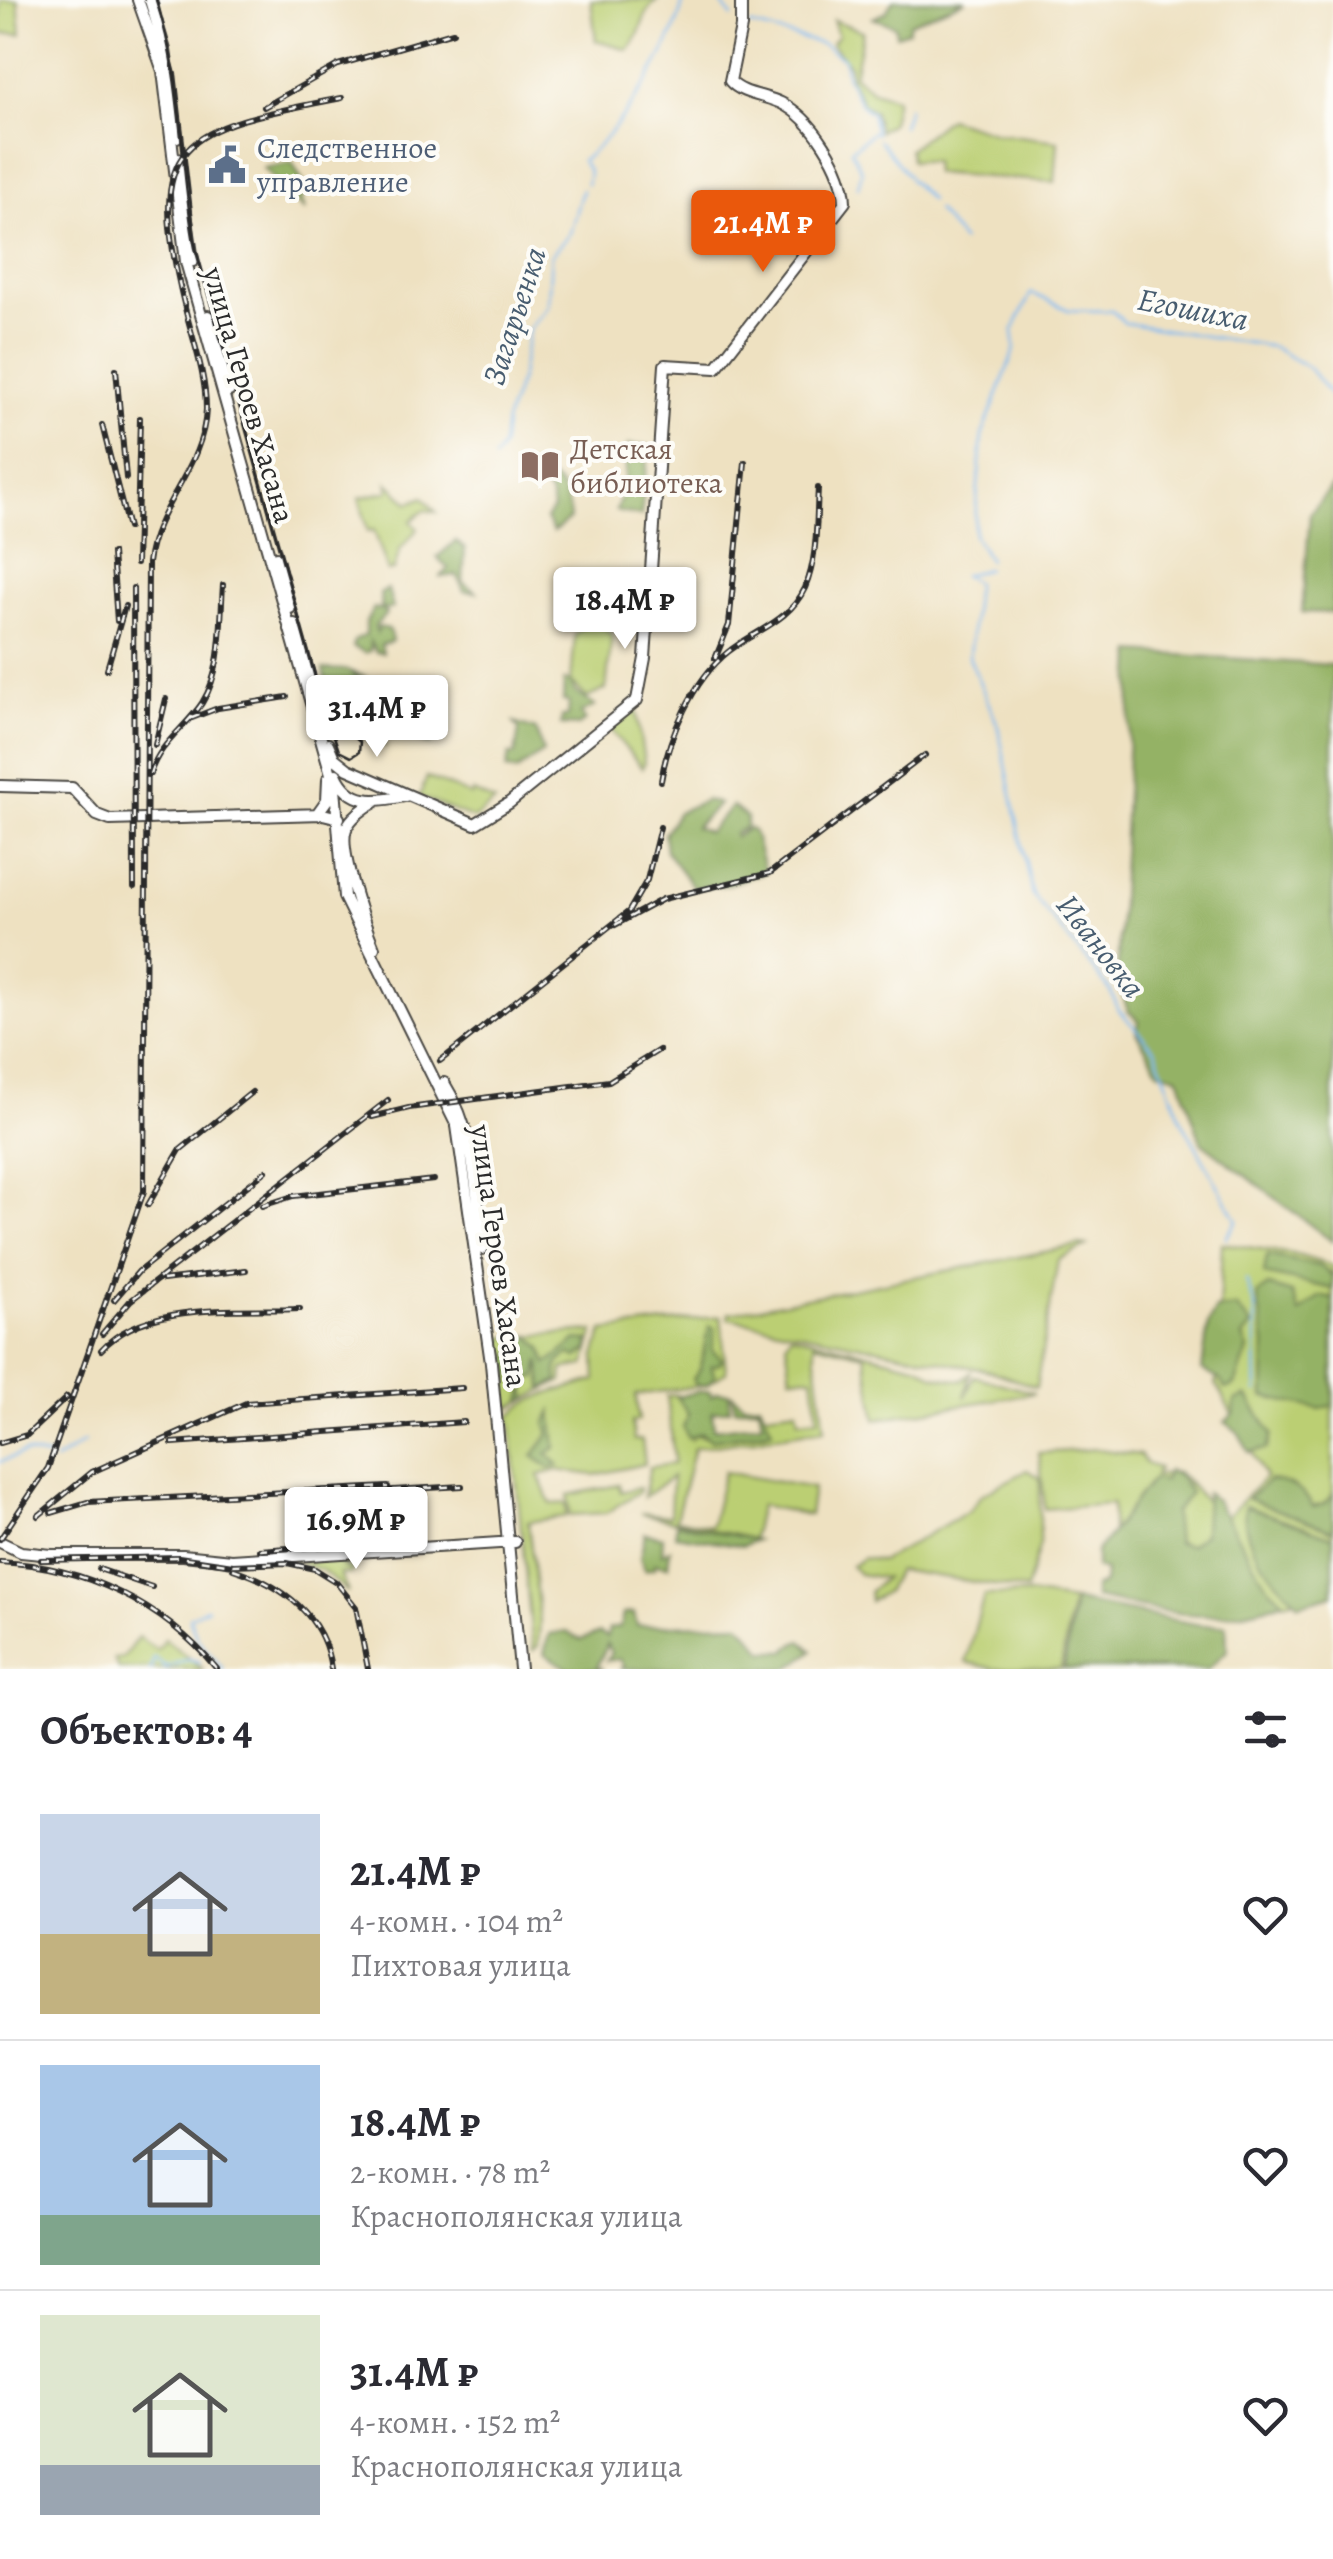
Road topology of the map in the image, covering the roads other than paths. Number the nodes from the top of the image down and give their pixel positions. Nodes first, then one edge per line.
1 (138, 0) edge
2 (150, 0) edge
3 (741, 0) edge
4 (328, 744) junction
5 (328, 770) junction
6 (0, 786) edge
7 (354, 796) junction
8 (406, 796) junction
9 (334, 801) junction
10 (375, 802) junction
11 (317, 814) junction
12 (337, 816) junction
13 (356, 816) junction
14 (338, 838) junction
15 (358, 919) junction
16 (462, 1172) junction
17 (475, 1172) junction
18 (479, 1198) junction
19 (466, 1200) junction
20 (0, 1542) edge
21 (513, 1542) junction
22 (523, 1669) edge

1 - 5 main road, улица Героев Хасана
2 - 4 main road, улица Героев Хасана
3 - 8 main road
4 - 7 main road, улица Героев Хасана
4 - 8 main road
5 - 9 main road, улица Героев Хасана
5 - 11 main road
6 - 11 main road
7 - 9 main road
7 - 10 main road
7 - 13 main road, улица Героев Хасана
8 - 10 main road
9 - 11 main road
9 - 12 main road, улица Героев Хасана
10 - 13 main road
11 - 12 main road
11 - 14 main road
12 - 13 main road
12 - 14 main road, улица Героев Хасана
13 - 15 main road, улица Героев Хасана
14 - 15 main road, улица Героев Хасана
15 - 16 main road, улица Героев Хасана
15 - 17 main road, улица Героев Хасана
16 - 17 main road
16 - 19 main road, улица Героев Хасана
17 - 18 main road, улица Героев Хасана
18 - 19 main road
18 - 21 main road, улица Героев Хасана
19 - 21 main road, улица Героев Хасана
20 - 21 main road
21 - 22 main road, улица Героев Хасана

